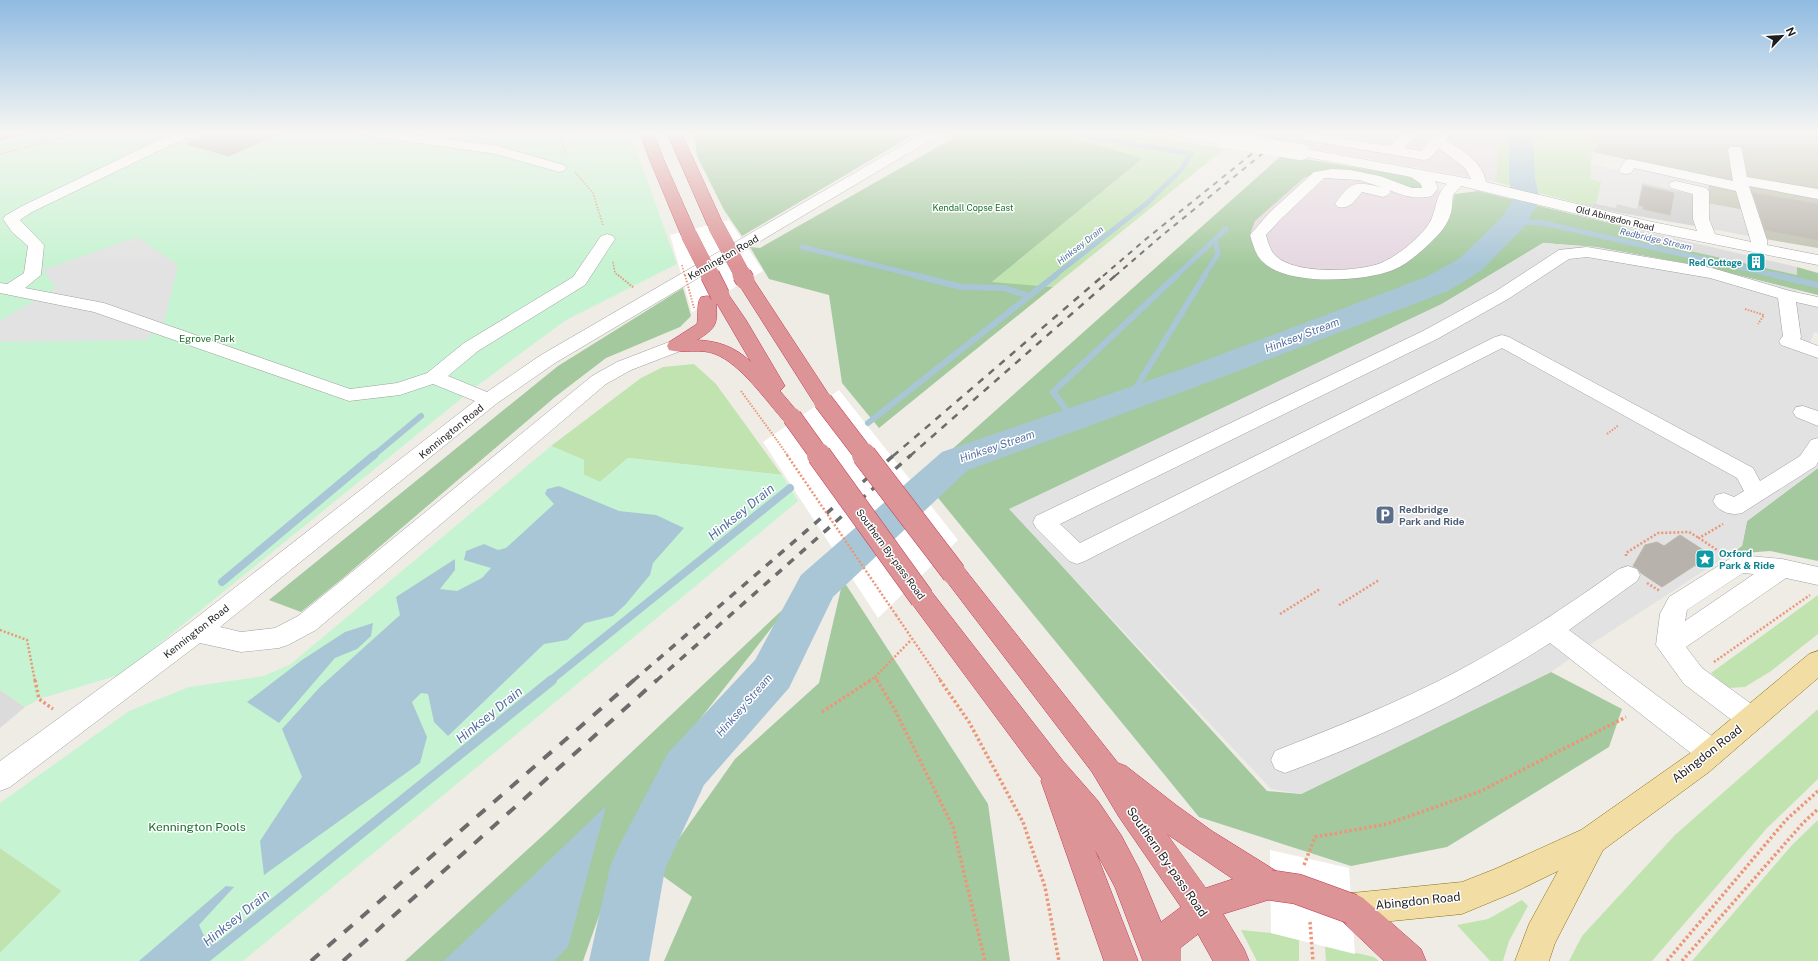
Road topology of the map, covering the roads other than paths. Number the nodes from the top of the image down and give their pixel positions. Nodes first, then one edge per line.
1 (94, 177) edge
2 (664, 177) edge
3 (694, 177) edge
4 (859, 177) edge
5 (1318, 177) edge
6 (1361, 177) edge
7 (1419, 177) edge
8 (1439, 177) edge
9 (1479, 177) edge
10 (1704, 177) edge
11 (1741, 177) edge
12 (1649, 178) dead end
13 (1458, 180) junction
14 (1742, 184) junction
15 (1486, 186) junction
16 (1818, 194) edge
17 (1421, 196) junction
18 (1445, 199) junction
19 (1343, 204) dead end
20 (1708, 238) junction
21 (607, 239) dead end
22 (1758, 248) junction
23 (1818, 260) edge
24 (6, 289) edge
25 (1786, 295) junction
26 (707, 302) junction
27 (1818, 302) edge
28 (676, 346) junction
29 (1818, 352) edge
30 (434, 377) junction
31 (489, 400) junction
32 (792, 417) junction
33 (1818, 445) edge
34 (1756, 493) junction
35 (1729, 504) road end
36 (1782, 568) junction
37 (1630, 574) road end
38 (1815, 584) edge
39 (1550, 629) junction
40 (196, 632) junction
41 (1669, 645) junction
42 (1818, 662) edge
43 (1751, 719) junction
44 (1711, 752) junction
45 (1285, 760) dead end
46 (1102, 763) junction
47 (1053, 770) junction
48 (0, 778) edge
49 (1592, 840) junction
50 (1270, 885) junction
51 (1352, 909) junction
52 (1202, 910) junction
53 (1121, 961) edge
54 (1160, 961) edge
55 (1164, 961) edge
56 (1232, 961) edge
57 (1409, 961) edge
58 (1532, 961) edge

1 - 24 street
2 - 26 highway, bridge
3 - 46 highway, Southern By-pass Road, bridge
4 - 31 street, Kennington Road
5 - 18 street
6 - 17 street
7 - 17 street
8 - 13 street, Old Abingdon Road
9 - 15 street
10 - 14 street
11 - 14 street
12 - 20 street
13 - 15 street, Old Abingdon Road
13 - 18 street
14 - 16 street
14 - 22 street
15 - 20 street, Old Abingdon Road
17 - 18 street
17 - 19 street
20 - 22 street, Old Abingdon Road
21 - 30 street
22 - 23 street, Old Abingdon Road
24 - 30 street
25 - 27 street
25 - 29 street
25 - 34 street
26 - 28 highway
26 - 32 highway, Southern By-pass Road
28 - 32 highway
28 - 40 street
30 - 31 street
31 - 40 street, Kennington Road
32 - 47 highway, Southern By-pass Road, bridge
33 - 34 street
34 - 35 street
36 - 38 street
36 - 41 street
36 - 41 street
37 - 39 street
39 - 44 street
39 - 45 street
40 - 48 street, Kennington Road
41 - 43 street
42 - 43 main road, Abingdon Road
43 - 44 main road, Abingdon Road
44 - 49 main road, Abingdon Road
46 - 50 highway, Southern By-pass Road
46 - 52 highway, Southern By-pass Road
47 - 53 highway
47 - 54 highway, Southern By-pass Road
49 - 51 main road, Abingdon Road
49 - 58 main road, Abingdon Road
50 - 51 highway, bridge
50 - 52 highway
51 - 57 highway
52 - 55 highway
52 - 56 highway, Southern By-pass Road

